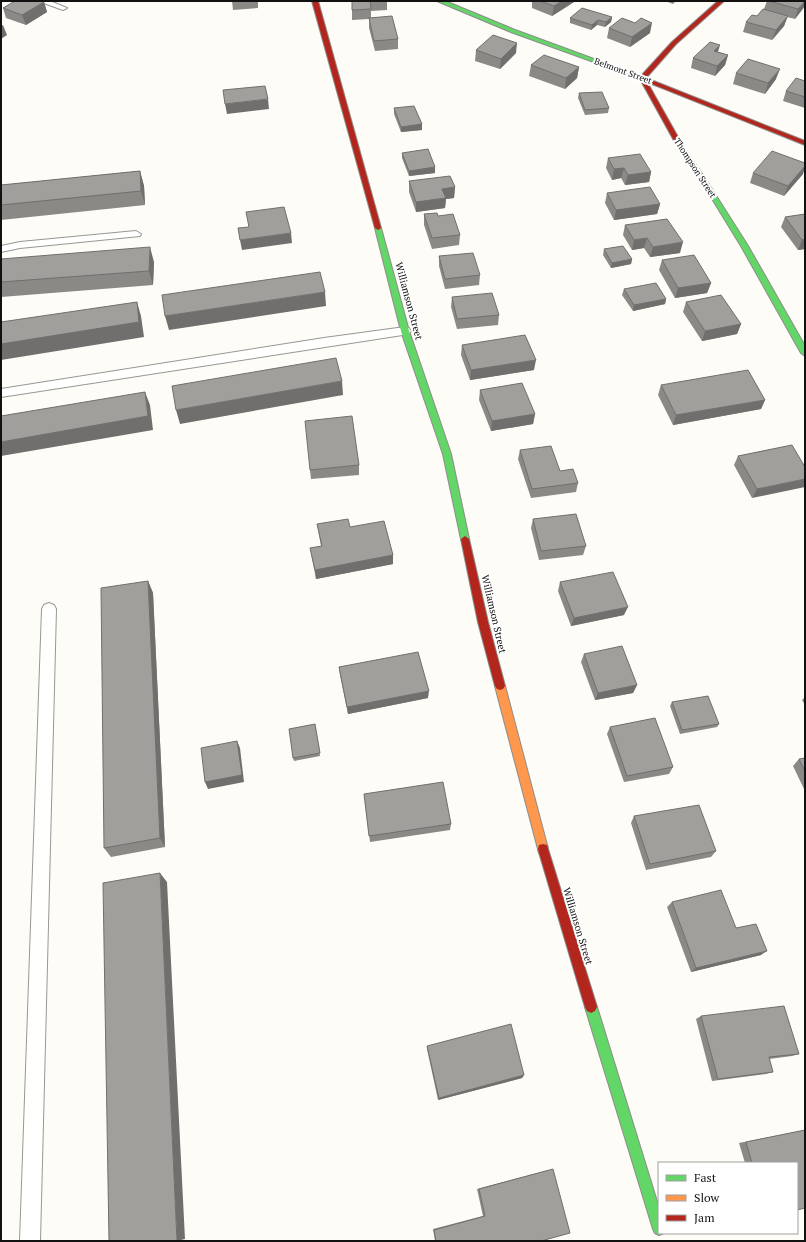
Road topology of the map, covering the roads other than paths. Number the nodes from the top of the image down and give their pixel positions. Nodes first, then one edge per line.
1 (42, 1) edge
2 (315, 1) edge
3 (440, 1) edge
4 (721, 1) edge
5 (63, 8) dead end
6 (642, 78) junction
7 (805, 143) edge
8 (136, 234) dead end
9 (1, 249) edge
10 (404, 331) junction
11 (805, 352) edge
12 (1, 393) edge
13 (49, 609) dead end
14 (658, 1227) edge
15 (30, 1241) edge

1 - 5 lane
2 - 10 street, Williamson Street
3 - 6 street, Belmont Street
4 - 6 street
6 - 7 street, Belmont Street
6 - 11 street, Thompson Street
8 - 9 lane
10 - 12 lane
10 - 14 street, Williamson Street
13 - 15 lane

